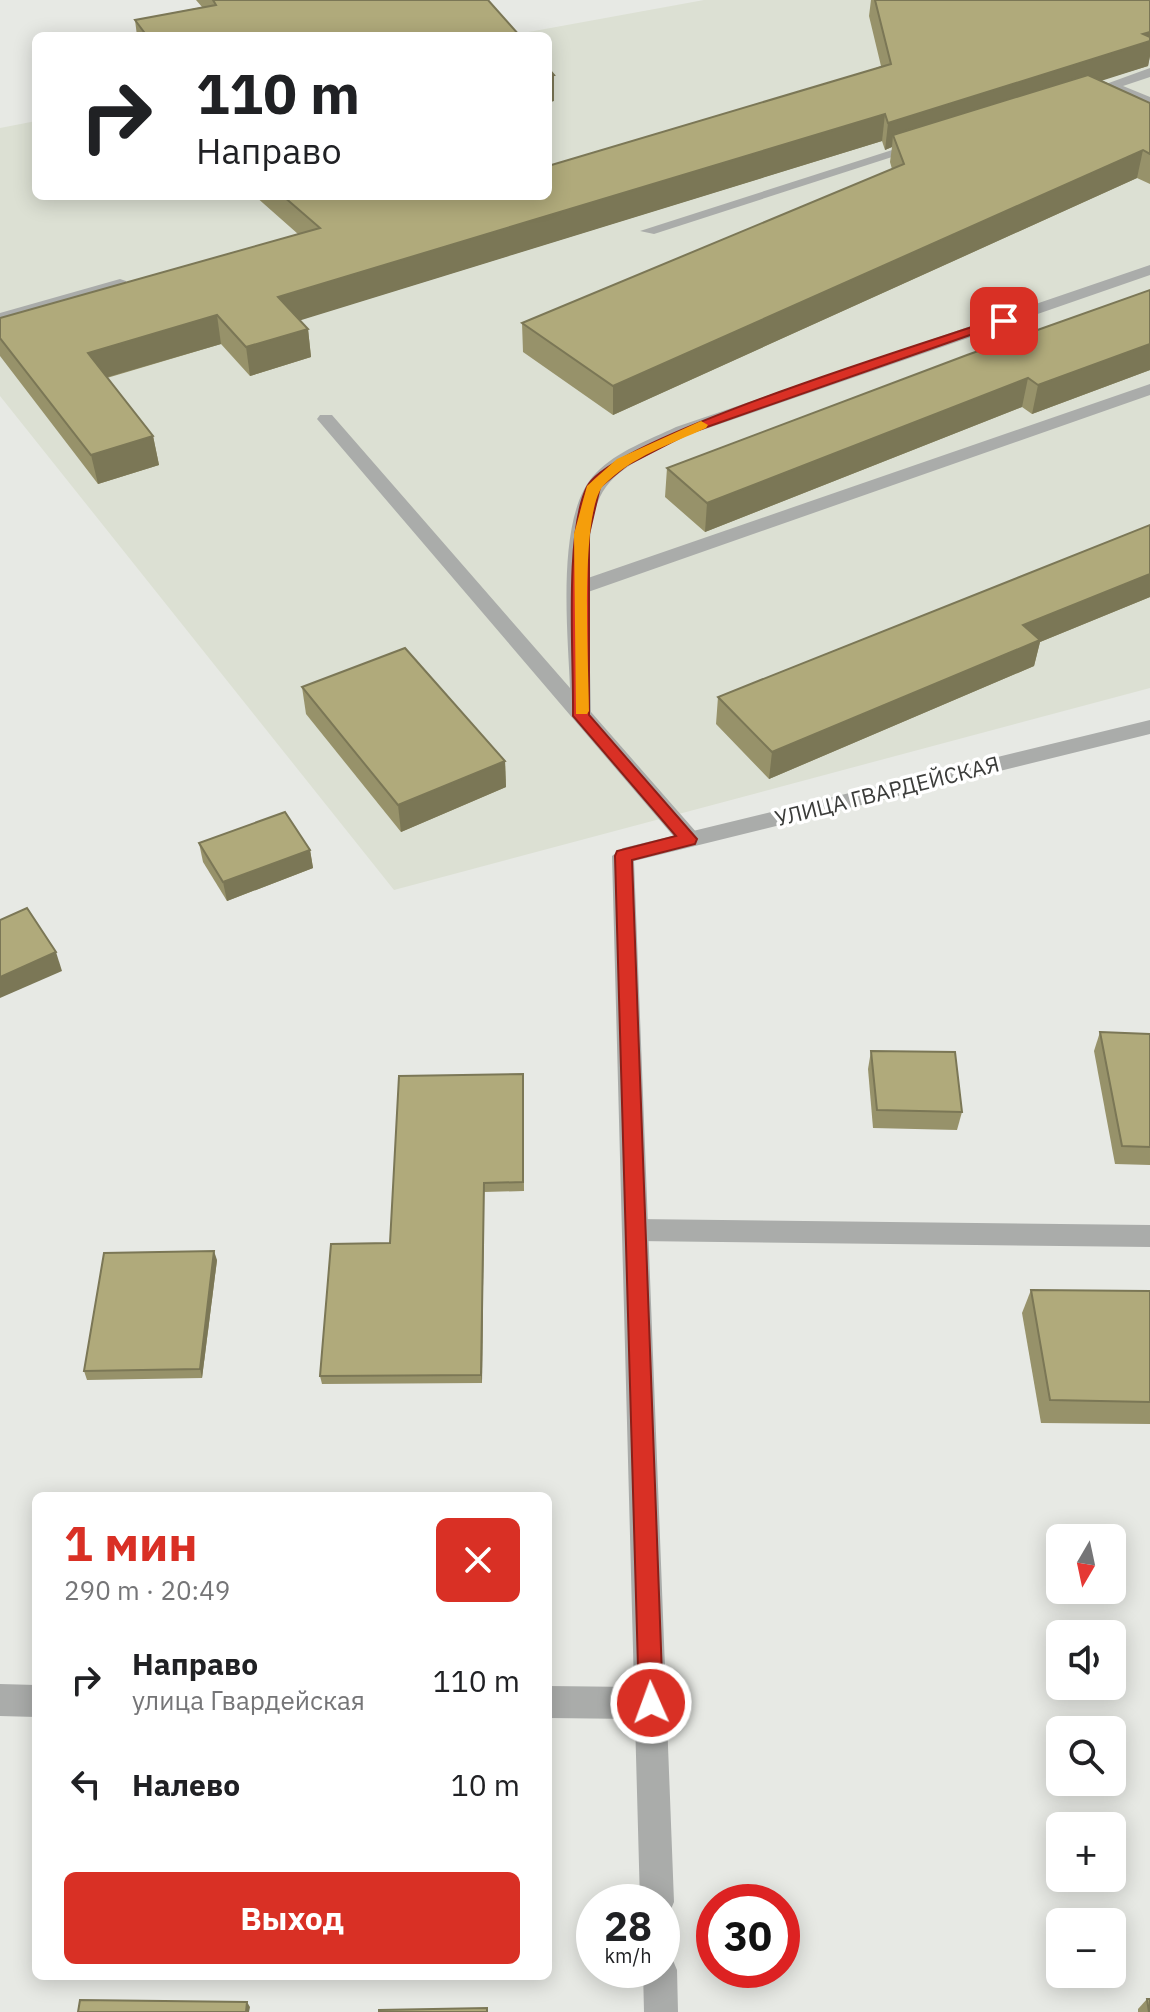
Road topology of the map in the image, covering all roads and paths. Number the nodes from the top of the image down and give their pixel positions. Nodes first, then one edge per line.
1 (1150, 72) edge
2 (1111, 86) junction
3 (1066, 100) edge
4 (1150, 102) edge
5 (932, 142) edge
6 (648, 231) dead end
7 (1150, 270) edge
8 (120, 284) edge
9 (0, 318) edge
10 (1150, 389) edge
11 (326, 419) dead end
12 (579, 588) junction
13 (581, 716) junction
14 (1150, 727) edge
15 (689, 839) junction
16 (636, 1230) junction
17 (1150, 1236) edge
18 (0, 1700) edge
19 (32, 1701) edge
20 (552, 1702) edge
21 (651, 1703) junction
22 (656, 1884) edge
23 (660, 1988) edge
24 (661, 2012) edge

1 - 2 street
2 - 3 street
2 - 4 street
5 - 6 street
7 - 12 street
8 - 9 street
10 - 12 street
11 - 13 street
12 - 13 street
13 - 15 street
14 - 15 street, УЛИЦА ГВАРДЕЙСКАЯ
15 - 16 street, УЛИЦА ГВАРДЕЙСКАЯ
16 - 17 street
16 - 21 street
18 - 19 street
20 - 21 street
21 - 22 street
23 - 24 street

